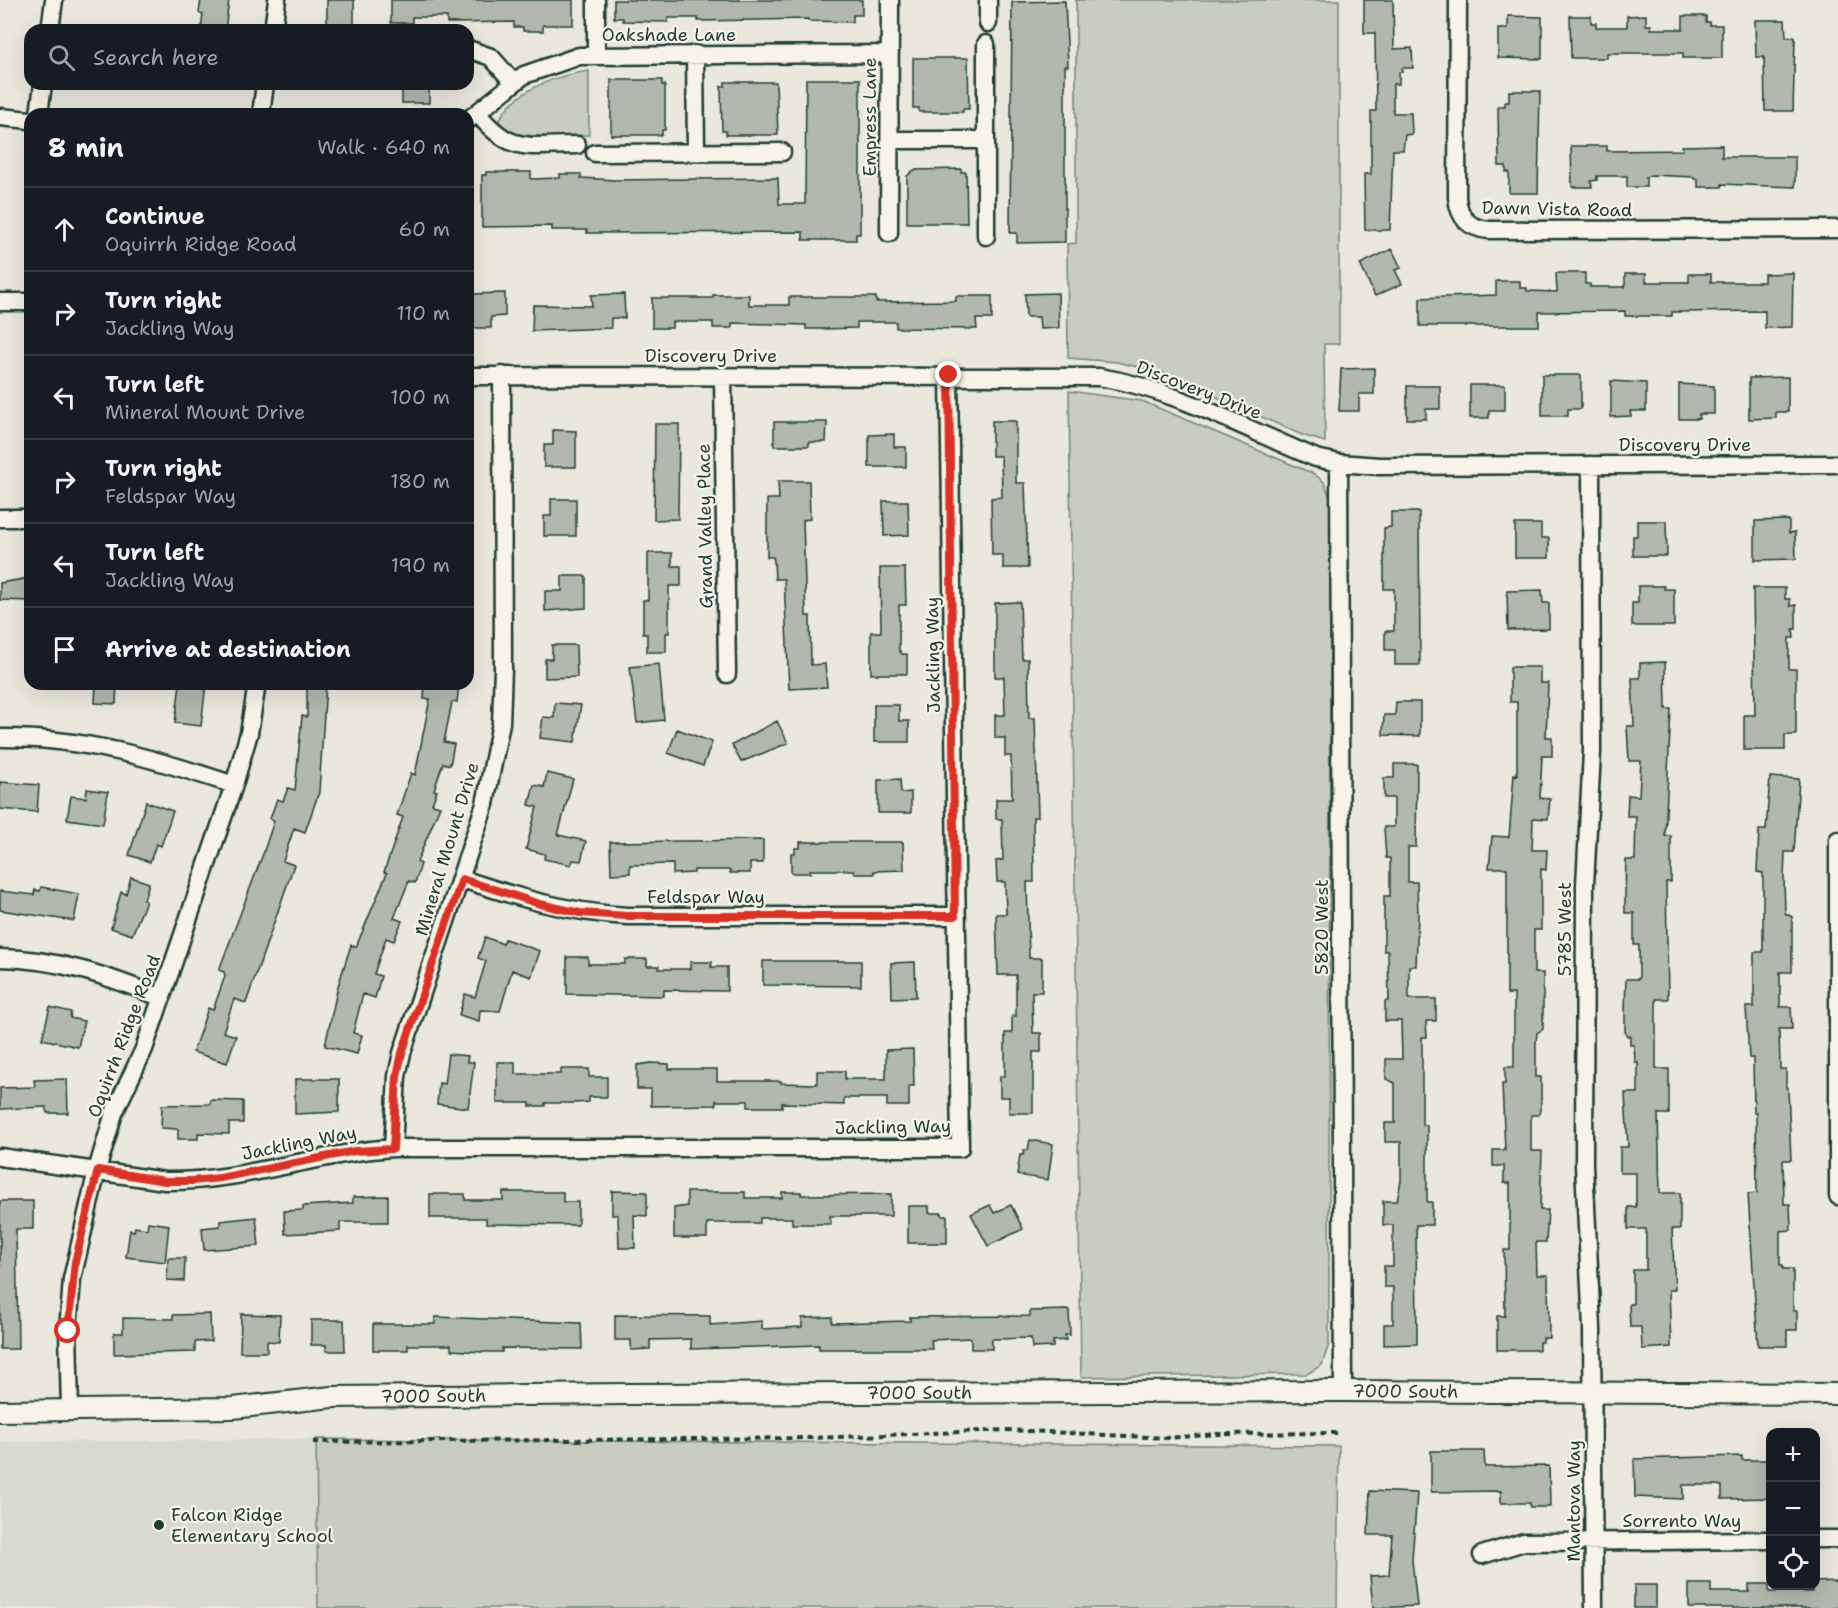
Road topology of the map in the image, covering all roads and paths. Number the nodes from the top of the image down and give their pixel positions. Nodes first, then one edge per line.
1 (54, 0) edge
2 (277, 0) edge
3 (596, 0) edge
4 (890, 0) edge
5 (987, 0) edge
6 (1458, 0) edge
7 (988, 23) dead end
8 (51, 24) edge
9 (274, 24) edge
10 (986, 44) dead end
11 (474, 51) edge
12 (596, 54) junction
13 (695, 54) junction
14 (890, 54) junction
15 (513, 82) junction
16 (42, 90) edge
17 (264, 90) edge
18 (40, 108) edge
19 (262, 108) edge
20 (474, 116) edge
21 (0, 117) edge
22 (474, 118) edge
23 (24, 119) edge
24 (890, 140) junction
25 (986, 140) junction
26 (577, 145) dead end
27 (696, 152) junction
28 (782, 152) dead end
29 (595, 153) dead end
30 (1838, 229) edge
31 (889, 233) dead end
32 (986, 236) dead end
33 (0, 302) edge
34 (24, 302) edge
35 (502, 375) junction
36 (949, 375) junction
37 (474, 376) edge
38 (723, 376) junction
39 (1339, 463) junction
40 (1838, 464) edge
41 (1592, 465) junction
42 (0, 518) edge
43 (24, 518) edge
44 (727, 675) dead end
45 (256, 690) edge
46 (0, 738) edge
47 (234, 785) junction
48 (1838, 840) edge
49 (462, 879) junction
50 (955, 916) junction
51 (0, 958) edge
52 (162, 998) junction
53 (1837, 1037) edge
54 (393, 1149) junction
55 (0, 1157) edge
56 (98, 1170) junction
57 (1838, 1196) edge
58 (1343, 1391) junction
59 (1593, 1394) junction
60 (1838, 1394) edge
61 (70, 1410) junction
62 (0, 1411) edge
63 (1338, 1433) dead end
64 (313, 1442) dead end
65 (1820, 1539) edge
66 (1838, 1539) edge
67 (1766, 1540) edge
68 (1594, 1542) junction
69 (1482, 1555) dead end
70 (1594, 1608) edge

1 - 8 street
2 - 9 street
3 - 12 street
4 - 14 street, Empress Lane
5 - 7 street
6 - 30 street, Dawn Vista Road
10 - 25 street
11 - 15 street
12 - 13 street, Oakshade Lane
12 - 15 street, Oakshade Lane
13 - 14 street, Oakshade Lane
13 - 27 street
14 - 24 street, Empress Lane
15 - 20 street, Oakshade Lane
16 - 18 street
17 - 19 street
21 - 23 street
22 - 26 street
24 - 25 street
24 - 31 street, Empress Lane
25 - 32 street
27 - 28 street
27 - 29 street
33 - 34 street
35 - 37 street, Discovery Drive
35 - 38 street, Discovery Drive
35 - 49 street, Mineral Mount Drive
36 - 38 street, Discovery Drive
36 - 39 street, Discovery Drive
36 - 50 street, Jackling Way
38 - 44 street, Grand Valley Place
39 - 41 street, Discovery Drive
39 - 58 street, 5820 West
40 - 41 street, Discovery Drive
41 - 59 street, 5785 West
42 - 43 street
45 - 47 street, Oquirrh Ridge Road
46 - 47 street
47 - 52 street, Oquirrh Ridge Road
48 - 53 street
49 - 50 street, Feldspar Way
49 - 54 street, Mineral Mount Drive
50 - 54 street, Jackling Way
51 - 52 street
52 - 56 street, Oquirrh Ridge Road
53 - 57 street
54 - 56 street, Jackling Way
55 - 56 street, Jackling Way
56 - 61 street, Oquirrh Ridge Road
58 - 59 street, 7000 South
58 - 61 street, 7000 South
59 - 60 street, 7000 South
59 - 68 street, Mantova Way
61 - 62 street, 7000 South
63 - 64 path
65 - 66 street
67 - 68 street, Sorrento Way
68 - 69 street, Sorrento Way
68 - 70 street, Mantova Way

